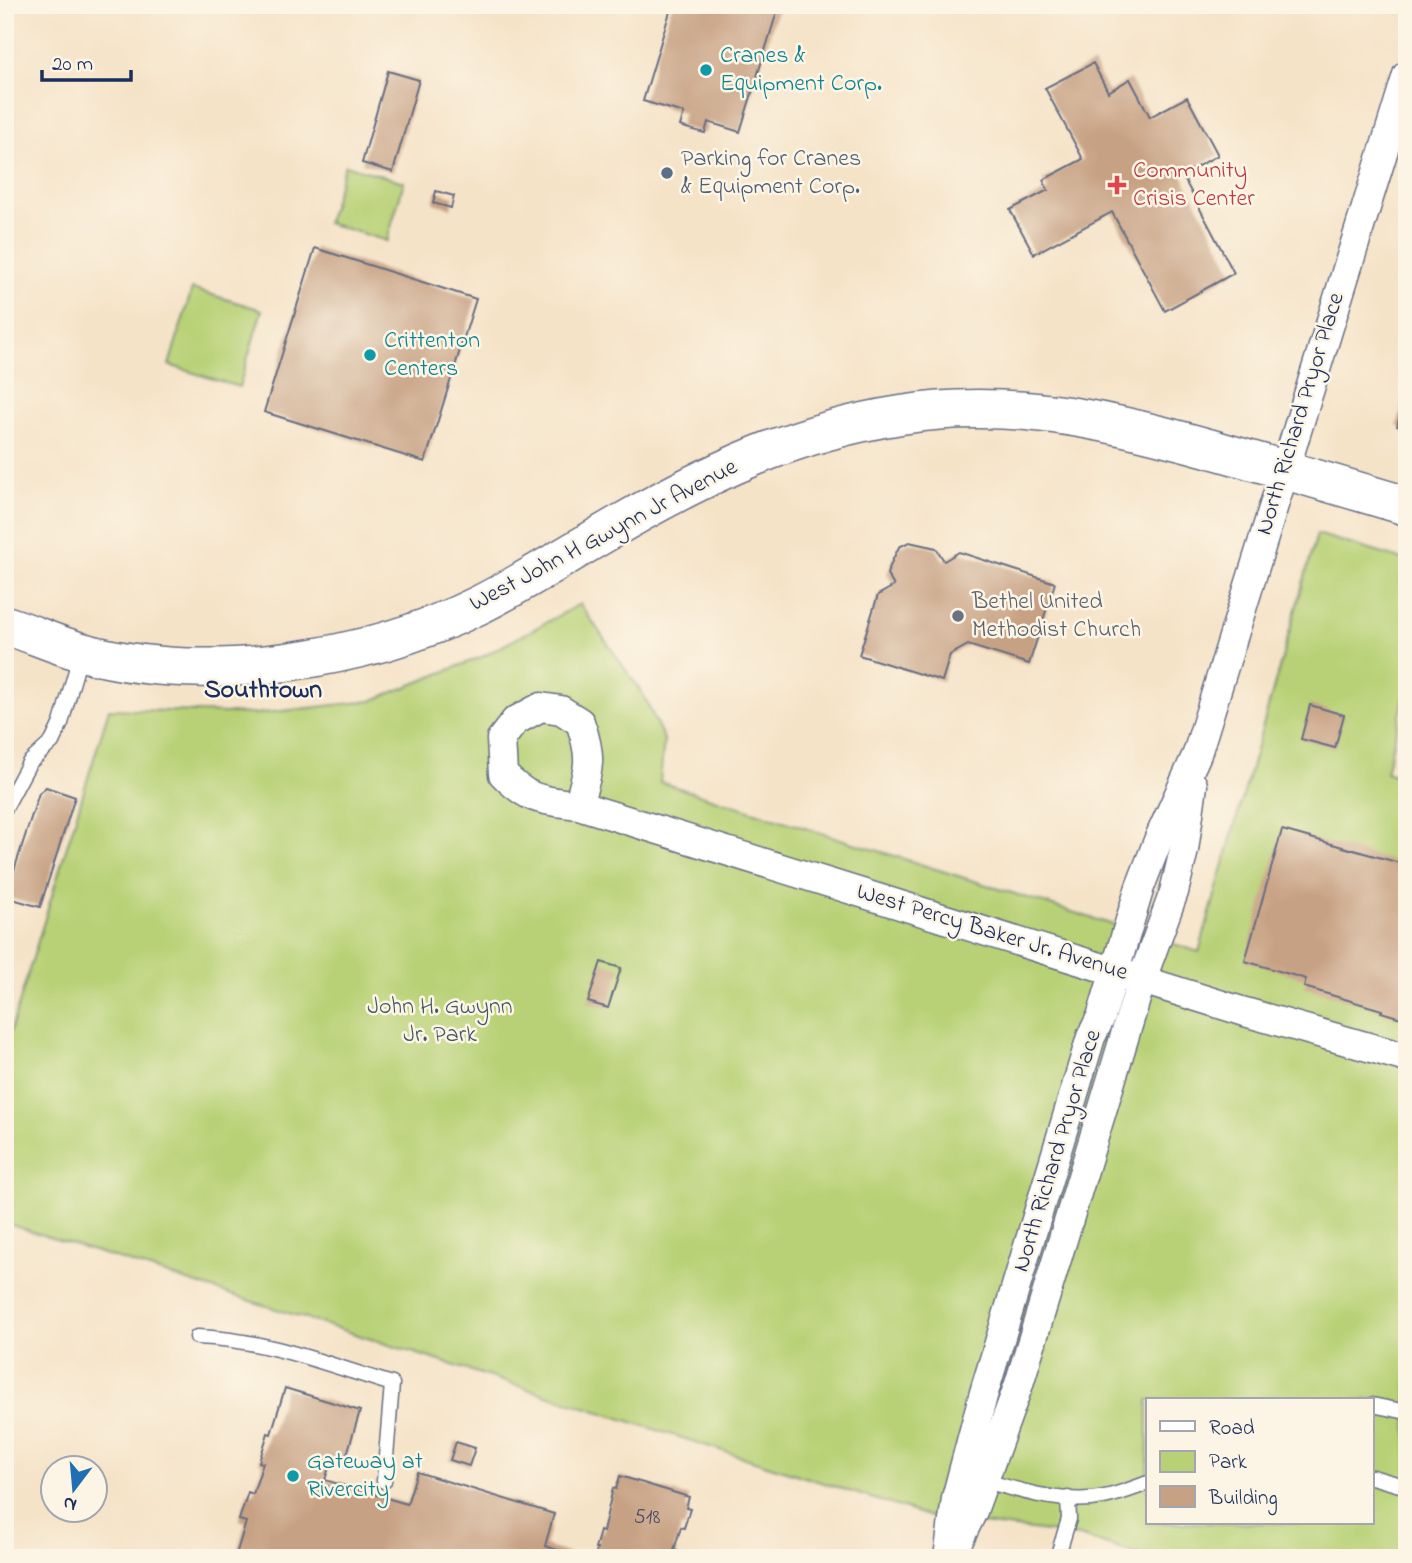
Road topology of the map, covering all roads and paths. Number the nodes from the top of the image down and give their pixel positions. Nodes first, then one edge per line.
1 (1407, 75) edge
2 (1286, 469) junction
3 (1407, 506) edge
4 (5, 625) edge
5 (81, 652) junction
6 (1197, 754) junction
7 (578, 805) dead end
8 (5, 808) edge
9 (1115, 970) junction
10 (1142, 979) junction
11 (1407, 1058) edge
12 (197, 1337) dead end
13 (1374, 1405) edge
14 (1407, 1412) edge
15 (974, 1477) junction
16 (1374, 1478) edge
17 (384, 1481) dead end
18 (1146, 1483) edge
19 (1407, 1488) edge
20 (1068, 1499) junction
21 (949, 1558) edge
22 (1057, 1558) edge

1 - 2 street, North Richard Pryor Place
2 - 3 street, West John H Gwynn Jr Avenue
2 - 5 street, West John H Gwynn Jr Avenue
2 - 6 street, North Richard Pryor Place
4 - 5 street, West John H Gwynn Jr Avenue
5 - 8 lane
6 - 9 street, North Richard Pryor Place
6 - 10 street, North Richard Pryor Place
7 - 9 street, West Percy Baker Jr. Avenue
9 - 10 street, West Percy Baker Jr. Avenue
9 - 15 street, North Richard Pryor Place
10 - 11 street, West Percy Baker Jr. Avenue
10 - 15 street, North Richard Pryor Place
12 - 17 lane
13 - 14 lane
15 - 20 lane
15 - 21 street, North Richard Pryor Place
16 - 19 lane
18 - 20 lane
20 - 22 lane

